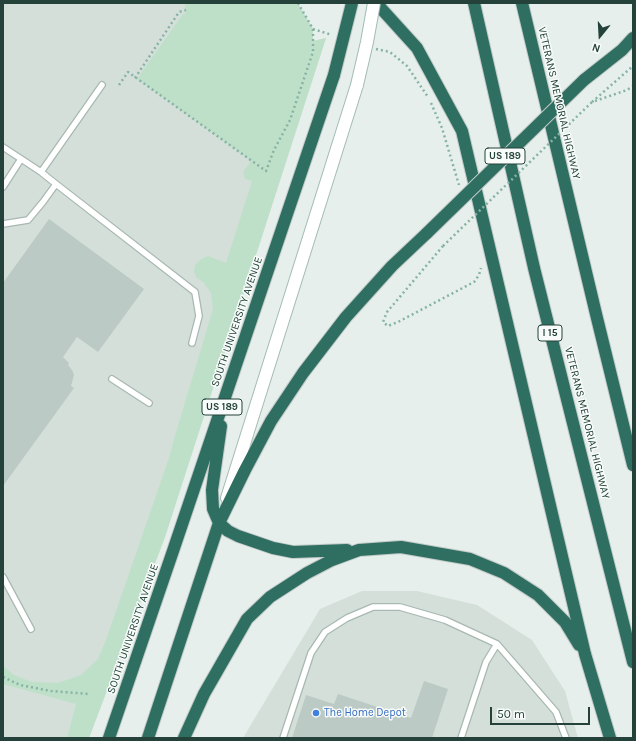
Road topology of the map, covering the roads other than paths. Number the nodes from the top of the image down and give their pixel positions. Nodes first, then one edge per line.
1 (352, 3) edge
2 (374, 3) edge
3 (474, 3) edge
4 (522, 3) edge
5 (633, 38) edge
6 (102, 85) dead end
7 (3, 147) edge
8 (21, 159) junction
9 (41, 172) junction
10 (56, 184) junction
11 (3, 187) edge
12 (3, 224) edge
13 (192, 343) dead end
14 (112, 379) dead end
15 (226, 396) junction
16 (148, 403) dead end
17 (633, 465) edge
18 (219, 522) junction
19 (359, 550) junction
20 (3, 577) edge
21 (31, 629) dead end
22 (497, 644) junction
23 (585, 654) junction
24 (633, 662) edge
25 (109, 738) edge
26 (148, 738) edge
27 (184, 738) edge
28 (283, 738) edge
29 (461, 738) edge
30 (566, 738) edge
31 (610, 738) edge

1 - 15 highway, SOUTH UNIVERSITY AVENUE / US 189, bridge
2 - 18 main road, bridge
2 - 23 highway
3 - 24 highway, VETERANS MEMORIAL HIGHWAY / I 15
4 - 17 highway, VETERANS MEMORIAL HIGHWAY
5 - 18 highway, US 189, bridge
6 - 9 lane
7 - 8 lane
8 - 9 lane
8 - 11 lane
9 - 10 lane
10 - 12 lane
10 - 13 lane
14 - 16 lane
15 - 18 highway
15 - 25 highway, SOUTH UNIVERSITY AVENUE / US 189
18 - 19 highway
18 - 26 highway, US 189
19 - 23 highway
19 - 27 highway
20 - 21 lane
22 - 28 lane
22 - 29 lane
22 - 30 lane
23 - 31 highway

